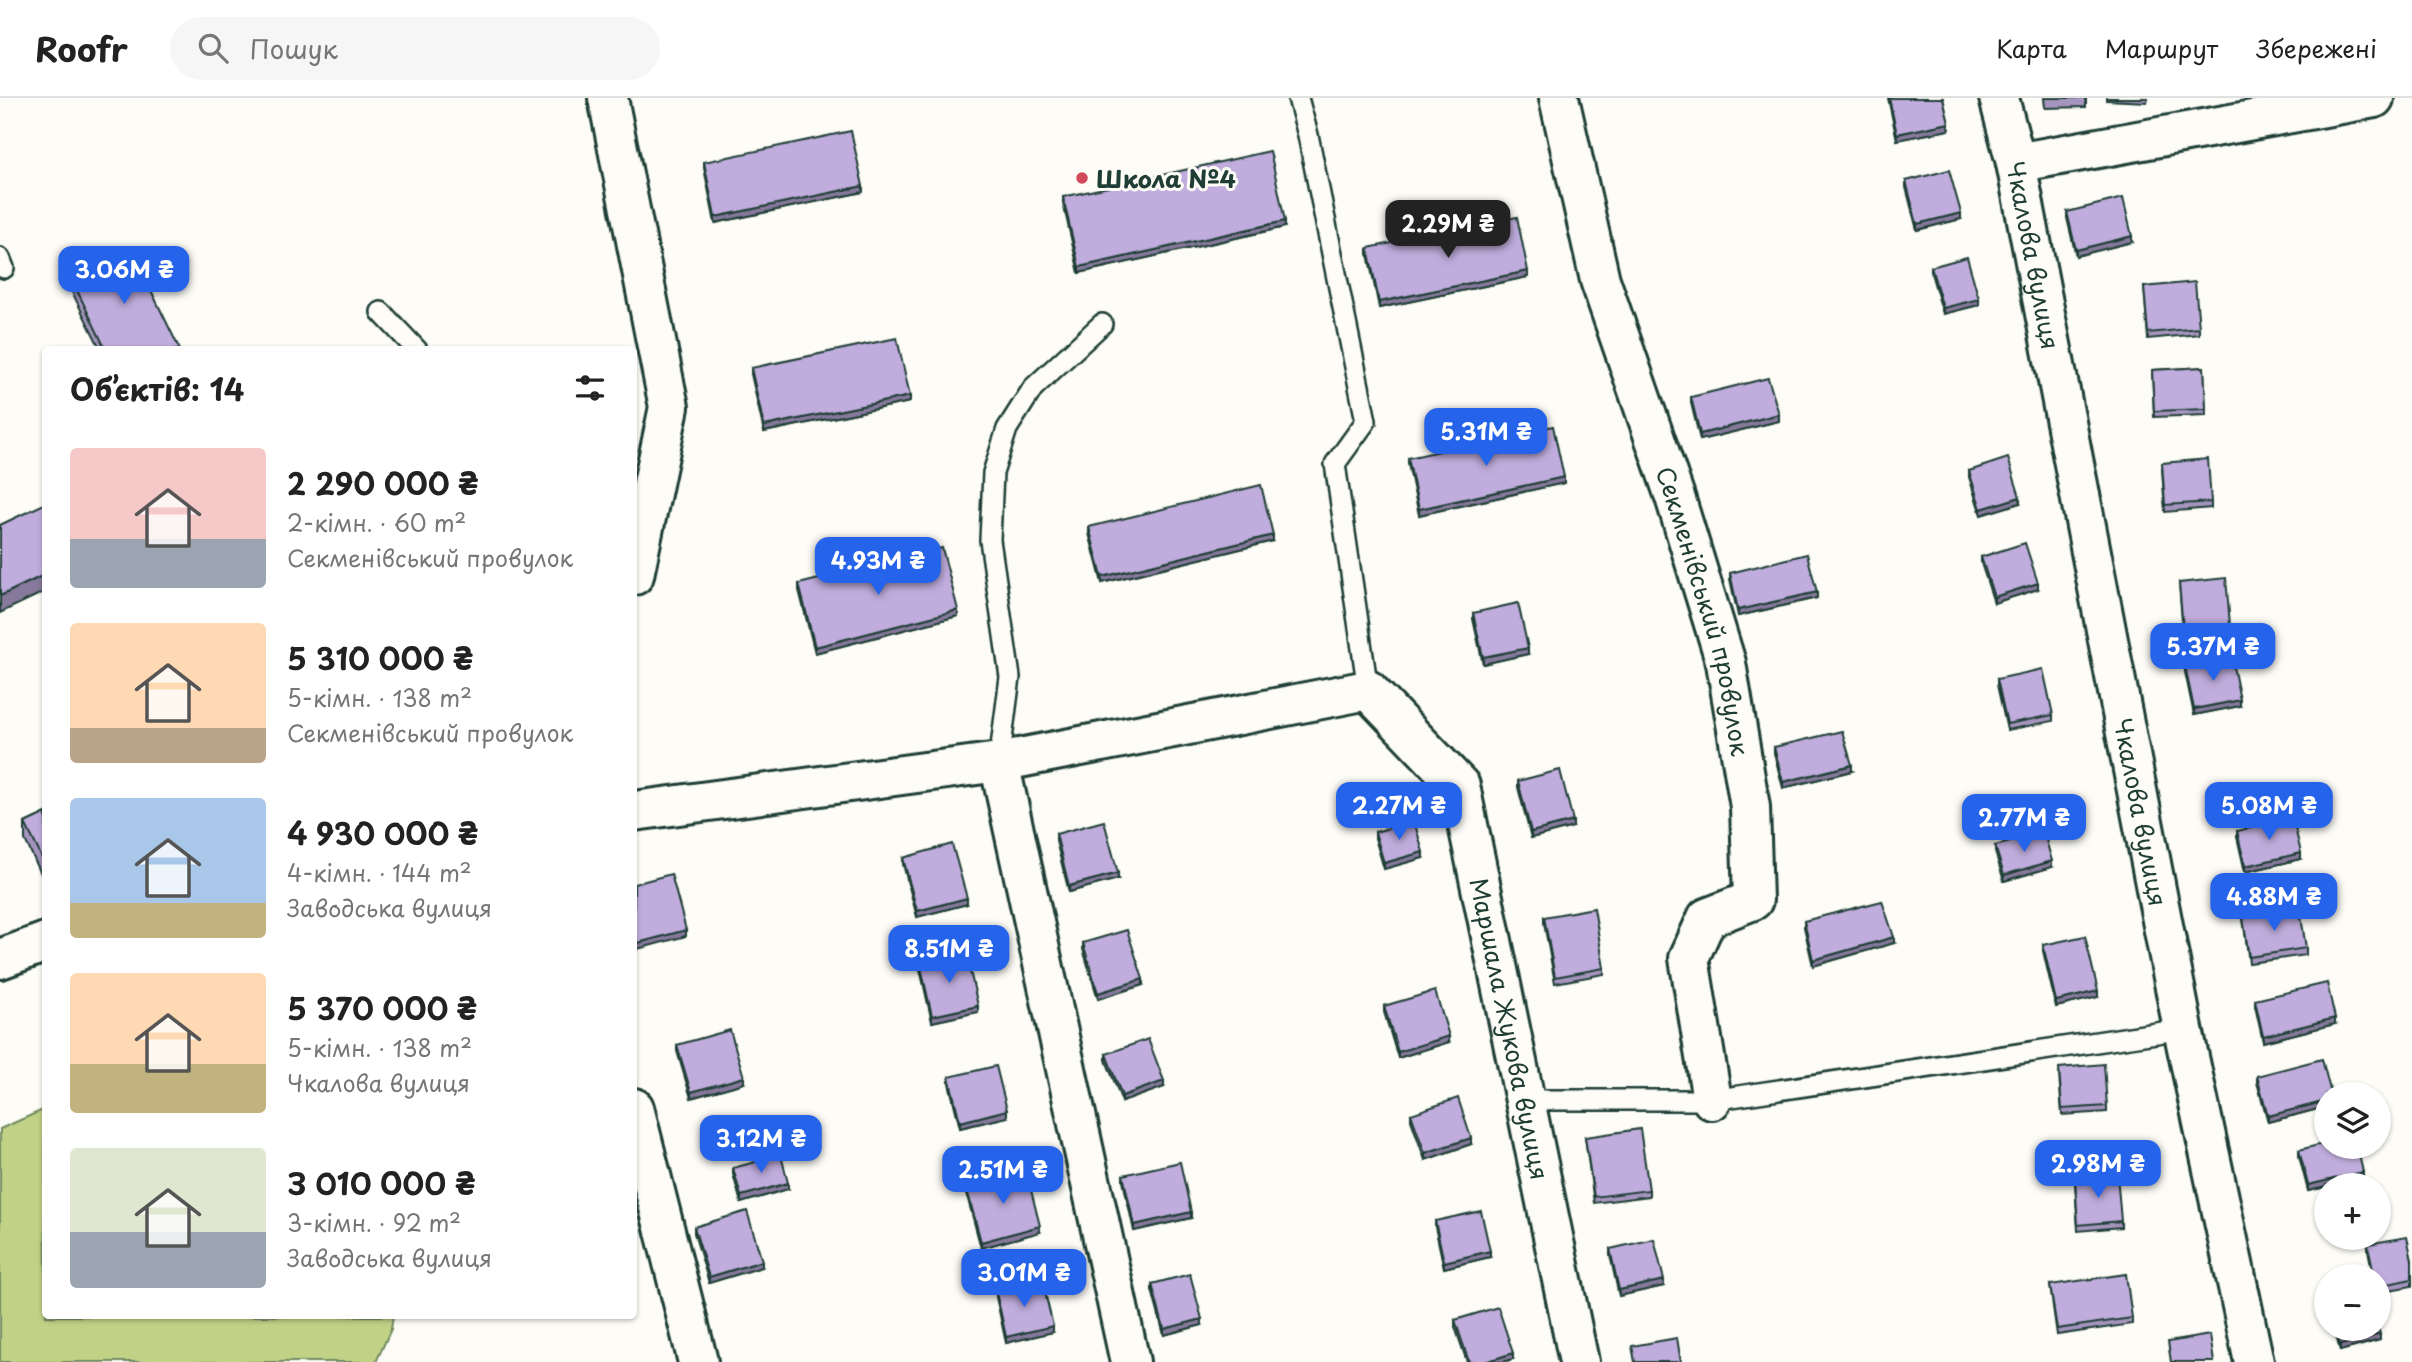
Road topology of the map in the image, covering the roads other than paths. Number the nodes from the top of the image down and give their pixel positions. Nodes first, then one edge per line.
1 (607, 98) edge
2 (1298, 98) edge
3 (1559, 98) edge
4 (1998, 98) edge
5 (2374, 98) edge
6 (2016, 163) junction
7 (381, 312) dead end
8 (1102, 324) dead end
9 (414, 346) edge
10 (637, 561) edge
11 (1368, 690) junction
12 (999, 762) junction
13 (637, 811) edge
14 (42, 943) edge
15 (0, 959) edge
16 (2183, 1029) junction
17 (1525, 1100) junction
18 (1712, 1100) junction
19 (637, 1120) edge
20 (698, 1362) edge
21 (1130, 1362) edge
22 (1579, 1362) edge
23 (2254, 1362) edge

1 - 10 street
2 - 11 lane
3 - 18 street, Секменівський провулок
4 - 6 street, Чкалова вулиця
5 - 6 street
6 - 16 street, Чкалова вулиця
7 - 9 lane
8 - 12 lane
11 - 12 street
11 - 17 street, Маршала Жукова вулиця
12 - 13 street
12 - 21 street
14 - 15 street
16 - 18 lane
16 - 23 street, Чкалова вулиця
17 - 18 lane
17 - 22 street, Маршала Жукова вулиця
19 - 20 street

